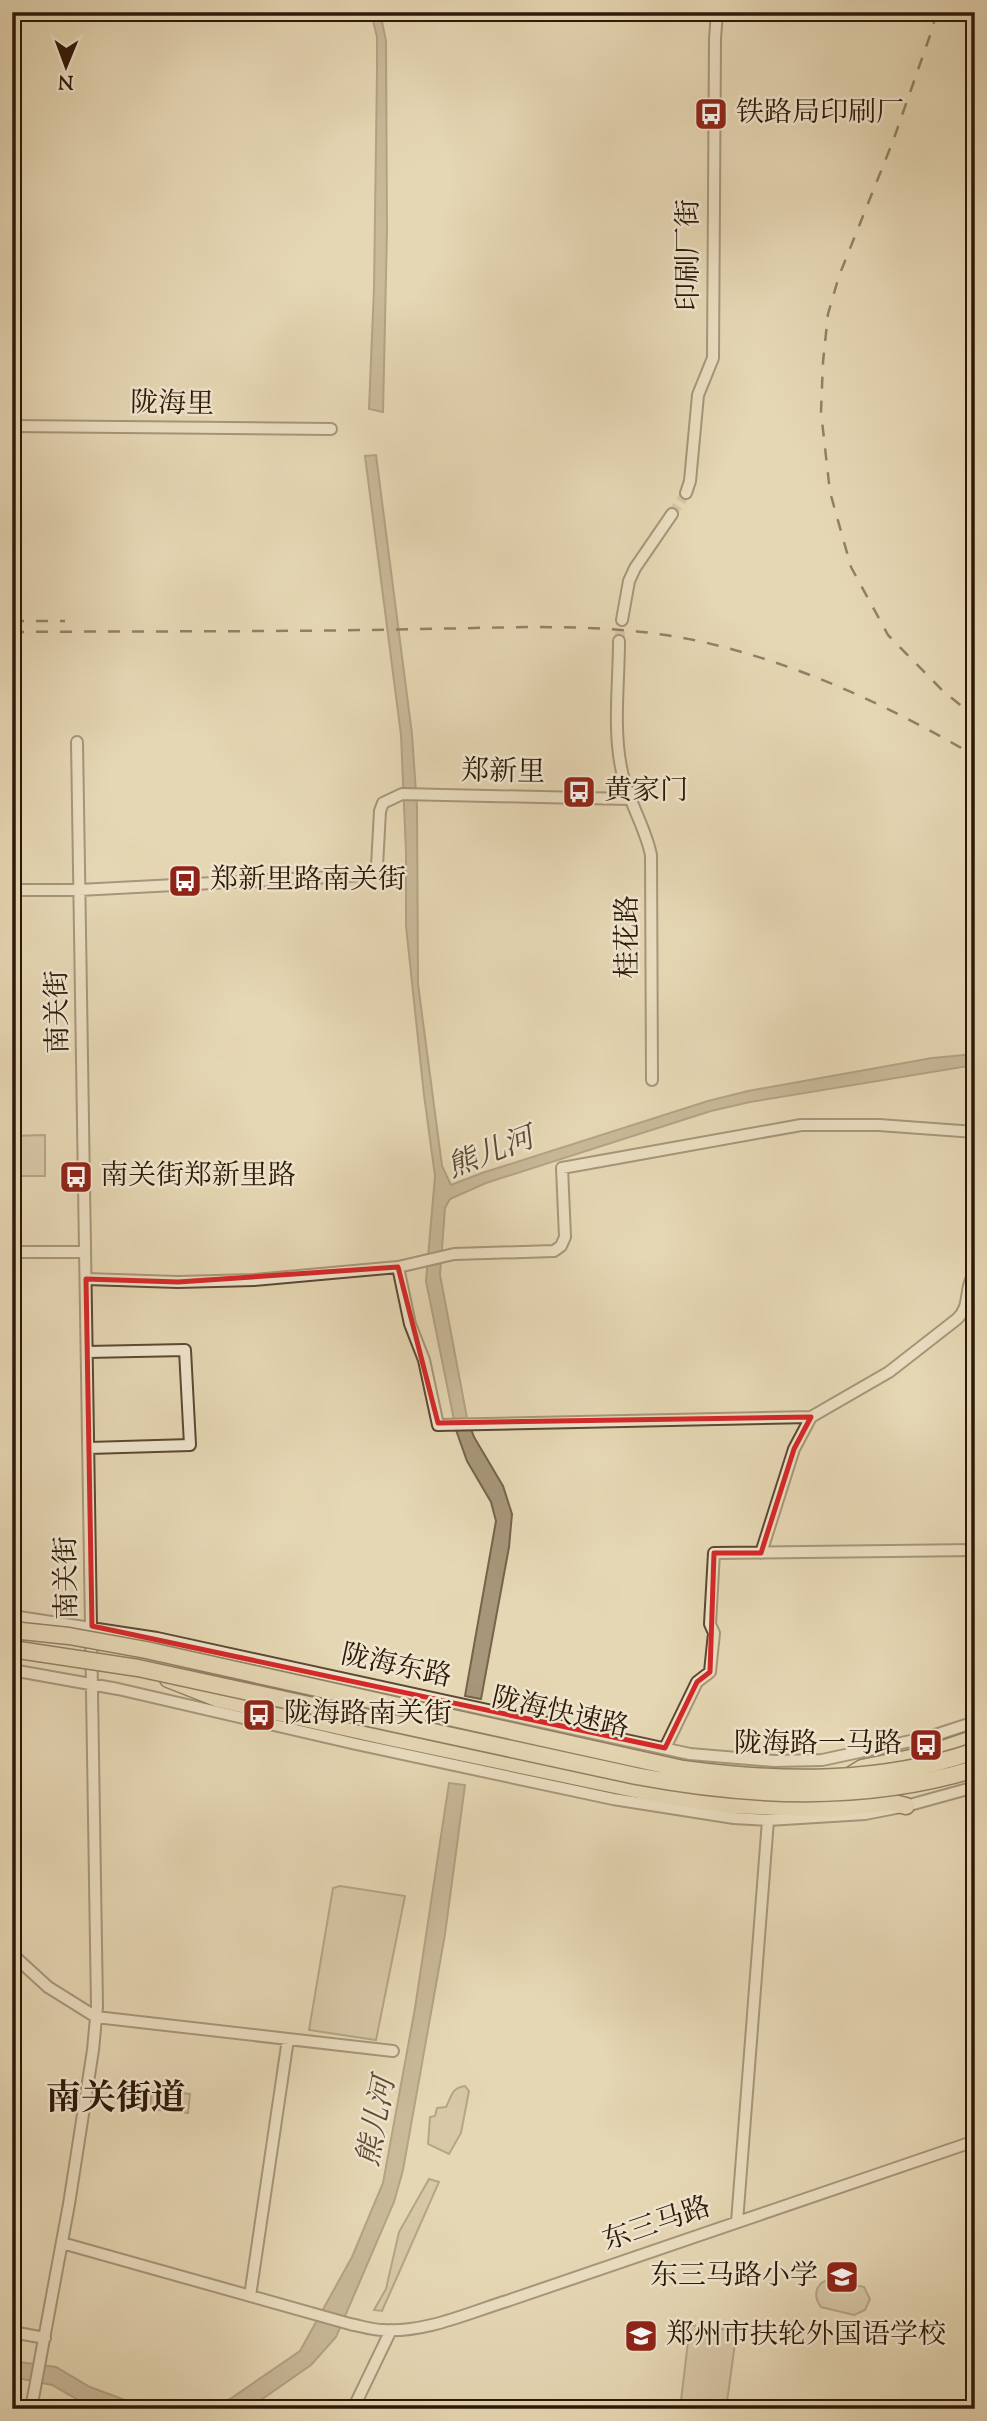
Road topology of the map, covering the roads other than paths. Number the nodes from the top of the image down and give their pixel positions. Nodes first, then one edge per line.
1 (718, 12) edge
2 (12, 426) edge
3 (331, 429) dead end
4 (686, 493) tunnel mouth
5 (672, 514) tunnel mouth
6 (622, 620) tunnel mouth
7 (620, 641) tunnel mouth
8 (77, 742) dead end
9 (629, 799) junction
10 (12, 890) edge
11 (79, 890) junction
12 (652, 1080) dead end
13 (975, 1132) edge
14 (12, 1252) edge
15 (85, 1252) junction
16 (398, 1267) junction
17 (975, 1273) edge
18 (86, 1279) junction
19 (87, 1352) junction
20 (811, 1417) junction
21 (89, 1448) junction
22 (975, 1550) edge
23 (761, 1553) junction
24 (12, 1616) edge
25 (92, 1626) junction
26 (12, 1630) edge
27 (12, 1649) edge
28 (138, 1668) junction
29 (12, 1670) edge
30 (92, 1684) junction
31 (975, 1722) edge
32 (975, 1738) edge
33 (665, 1748) junction
34 (975, 1751) edge
35 (975, 1769) edge
36 (849, 1776) junction
37 (975, 1787) edge
38 (906, 1806) junction
39 (768, 1819) junction
40 (12, 1954) edge
41 (17, 1964) edge
42 (96, 2017) junction
43 (288, 2039) junction
44 (394, 2051) dead end
45 (975, 2141) edge
46 (737, 2222) junction
47 (62, 2243) junction
48 (250, 2296) junction
49 (391, 2330) junction
50 (12, 2332) edge
51 (45, 2338) junction
52 (31, 2409) edge
53 (353, 2409) edge

1 - 4 street, 印刷厂街
2 - 3 street, 陇海里
5 - 6 street
7 - 9 street
8 - 11 street, 南关街
9 - 11 street, 郑新里
9 - 12 street, 桂花路
10 - 11 street
11 - 15 street, 南关街
13 - 16 street
14 - 15 street
15 - 18 street, 南关街
16 - 18 street
16 - 20 street
17 - 20 street
18 - 19 street, 南关街
19 - 21 street, 南关街
19 - 21 street
20 - 23 street
21 - 25 street, 南关街
22 - 23 street
23 - 33 street
24 - 25 street, 陇海东路
25 - 30 street, 南关街
25 - 33 street, 陇海东路
26 - 36 highway, 陇海快速路, bridge
27 - 28 highway, 陇海快速路, bridge
28 - 35 highway, 陇海快速路, bridge
28 - 38 highway, bridge
29 - 30 street
30 - 39 street
30 - 42 street, 南关街
31 - 33 street, 陇海东路
32 - 36 highway
34 - 36 highway, 陇海快速路, bridge
37 - 38 street
38 - 39 street
39 - 46 street
40 - 41 street
41 - 42 street
42 - 43 street
42 - 47 street, 南关街
43 - 44 street
43 - 48 street
45 - 46 street, 东三马路
46 - 49 street, 东三马路
47 - 48 street
47 - 51 street, 南关街
48 - 49 street, 东三马路
49 - 53 street
50 - 51 street
51 - 52 street, 南关街

